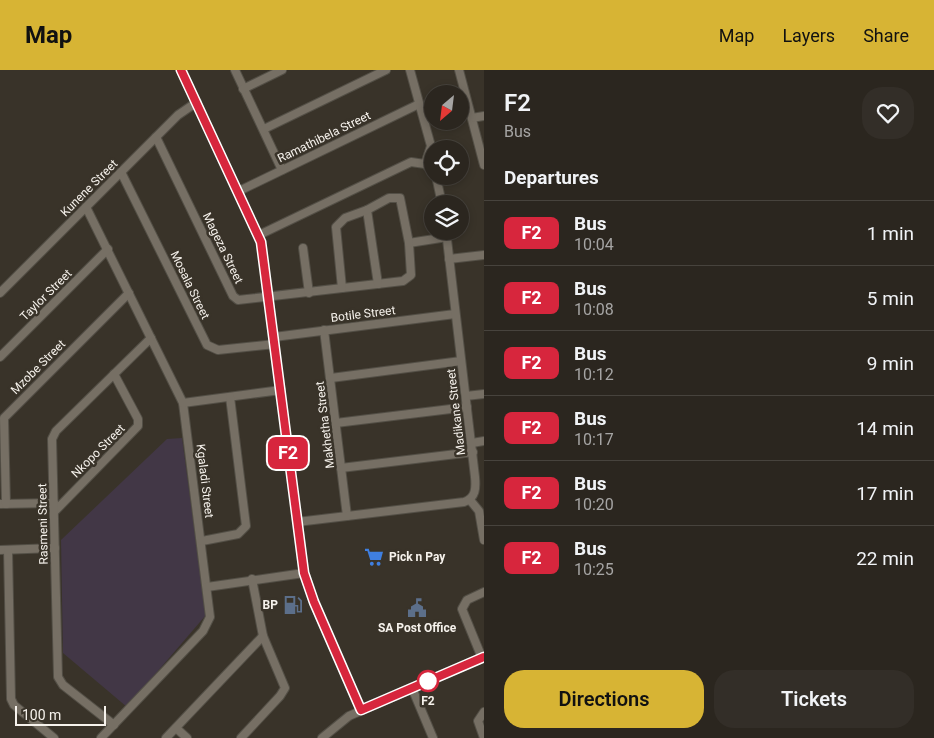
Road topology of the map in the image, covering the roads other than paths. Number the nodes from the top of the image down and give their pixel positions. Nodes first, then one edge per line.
1 (181, 70) edge
2 (235, 70) edge
3 (282, 70) edge
4 (386, 70) edge
5 (410, 70) edge
6 (459, 70) edge
7 (244, 89) junction
8 (197, 102) junction
9 (419, 104) junction
10 (484, 116) edge
11 (472, 118) junction
12 (264, 129) junction
13 (156, 137) junction
14 (429, 140) edge
15 (424, 164) edge
16 (484, 165) edge
17 (282, 170) junction
18 (122, 172) junction
19 (239, 191) junction
20 (86, 207) junction
21 (367, 210) junction
22 (259, 235) junction
23 (424, 239) edge
24 (447, 240) edge
25 (409, 243) junction
26 (303, 248) dead end
27 (108, 249) junction
28 (484, 255) edge
29 (449, 258) junction
30 (378, 284) junction
31 (342, 288) junction
32 (309, 292) junction
33 (0, 293) edge
34 (129, 293) junction
35 (269, 297) junction
36 (455, 314) junction
37 (324, 330) junction
38 (151, 338) junction
39 (274, 340) junction
40 (0, 357) edge
41 (462, 361) junction
42 (114, 374) junction
43 (331, 378) junction
44 (281, 390) junction
45 (484, 394) edge
46 (230, 396) junction
47 (466, 396) junction
48 (183, 403) junction
49 (467, 406) junction
50 (336, 423) junction
51 (484, 441) edge
52 (472, 443) junction
53 (473, 452) junction
54 (341, 468) junction
55 (470, 500) junction
56 (3, 504) edge
57 (54, 507) junction
58 (347, 516) junction
59 (297, 522) junction
60 (484, 540) edge
61 (202, 541) junction
62 (55, 548) junction
63 (4, 550) edge
64 (304, 573) junction
65 (252, 579) junction
66 (207, 587) junction
67 (484, 592) edge
68 (263, 636) junction
69 (483, 658) edge
70 (412, 688) junction
71 (361, 710) junction
72 (484, 712) edge
73 (114, 725) junction
74 (176, 728) junction
75 (431, 737) edge
76 (54, 738) edge
77 (101, 738) edge
78 (166, 738) edge
79 (187, 738) edge
80 (241, 738) edge
81 (322, 738) edge
82 (484, 738) edge

1 - 8 street
2 - 7 street
3 - 7 street
4 - 12 street
5 - 9 street
6 - 11 street
7 - 12 street
8 - 13 street, Kunene Street
8 - 19 street
9 - 14 street
9 - 17 street, Ramathibela Street
10 - 11 street
11 - 16 street
12 - 17 street
13 - 18 street, Kunene Street
13 - 35 street, Mageza Street
15 - 22 street
17 - 19 street, Ramathibela Street
18 - 20 street, Kunene Street
18 - 39 street, Mosala Street
19 - 22 street
20 - 27 street, Kgaladi Street
20 - 33 street, Kunene Street
21 - 25 street, Mageza Street
21 - 30 street
21 - 31 street, Mageza Street
22 - 35 street
23 - 25 street
24 - 29 street, Madikane Street
25 - 30 street, Mageza Street
26 - 32 street
27 - 34 street, Kgaladi Street
27 - 40 street, Taylor Street
28 - 29 street
29 - 36 street, Madikane Street
30 - 31 street, Mageza Street
31 - 32 street, Mageza Street
32 - 35 street, Mageza Street
34 - 38 street, Kgaladi Street
34 - 56 street, Mzobe Street
35 - 39 street
36 - 37 street, Botile Street
36 - 41 street, Madikane Street
37 - 39 street, Botile Street
37 - 43 street, Makhetha Street
38 - 42 street, Rasmeni Street
38 - 48 street, Kgaladi Street
39 - 44 street
41 - 43 street
41 - 47 street, Madikane Street
42 - 57 street, Rasmeni Street
42 - 57 street, Nkopo Street
43 - 50 street, Makhetha Street
44 - 46 street
44 - 59 street
45 - 47 street
46 - 48 street
46 - 61 street
47 - 49 street, Madikane Street
48 - 61 street, Kgaladi Street
49 - 50 street
49 - 52 street, Madikane Street
50 - 54 street, Makhetha Street
51 - 52 street
52 - 53 street, Madikane Street
53 - 54 street
53 - 55 street, Madikane Street
54 - 58 street, Makhetha Street
55 - 58 street
55 - 60 street
56 - 57 street
57 - 62 street, Rasmeni Street
58 - 59 street
59 - 64 street
61 - 66 street, Kgaladi Street
62 - 63 street
62 - 73 street, Rasmeni Street
63 - 76 street
64 - 65 street
64 - 71 street
65 - 66 street
65 - 68 street
66 - 73 street, Kgaladi Street
67 - 69 street
68 - 74 street
68 - 80 street
69 - 70 street
70 - 71 street
70 - 75 street
71 - 81 street
72 - 82 street
73 - 77 street, Kgaladi Street
74 - 78 street
74 - 79 street

